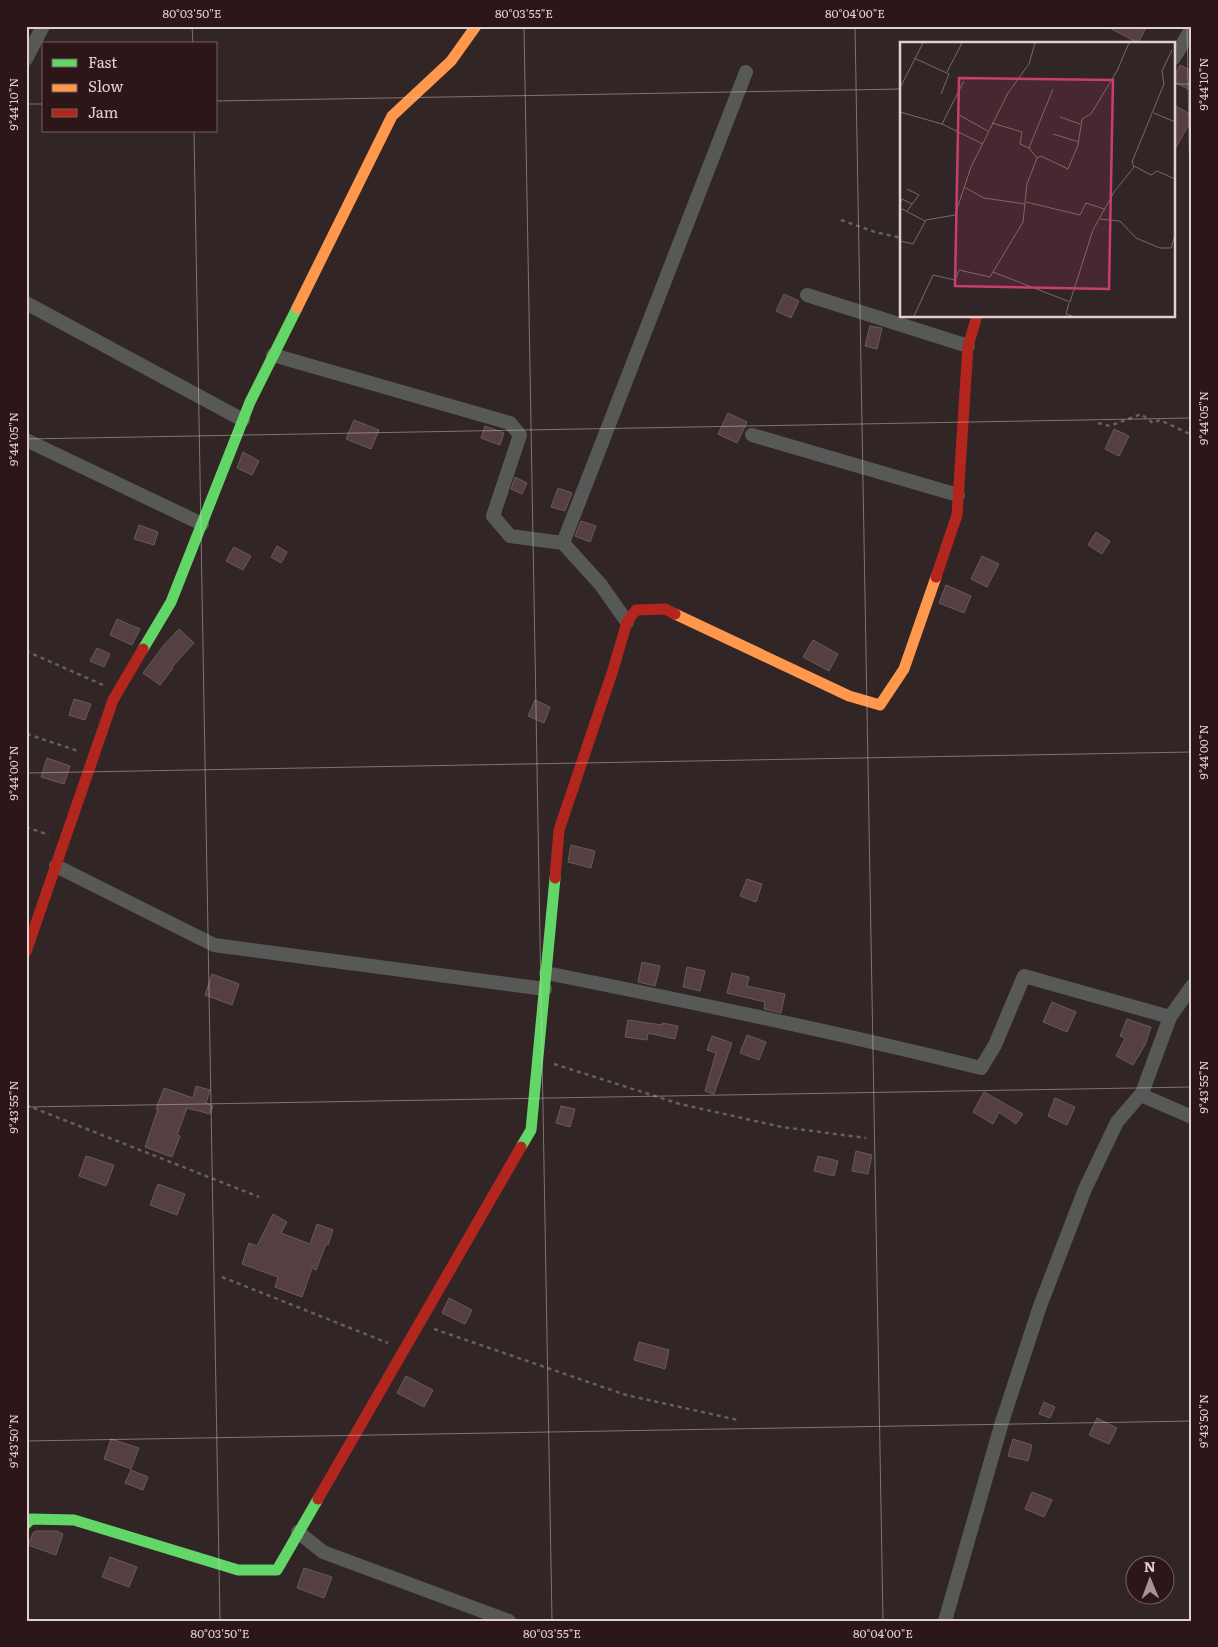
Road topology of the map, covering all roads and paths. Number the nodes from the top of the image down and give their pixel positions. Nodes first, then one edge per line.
1 (43, 26) edge
2 (476, 26) edge
3 (1192, 28) edge
4 (1176, 55) edge
5 (26, 60) edge
6 (746, 72) dead end
7 (841, 220) dead end
8 (900, 238) edge
9 (807, 295) dead end
10 (26, 304) edge
11 (976, 318) edge
12 (968, 346) junction
13 (273, 355) junction
14 (243, 420) junction
15 (1098, 423) dead end
16 (752, 435) dead end
17 (1192, 435) edge
18 (26, 440) edge
19 (958, 495) junction
20 (202, 524) junction
21 (563, 543) junction
22 (627, 622) junction
23 (26, 651) edge
24 (118, 691) junction
25 (28, 734) edge
26 (94, 756) junction
27 (26, 827) edge
28 (64, 842) junction
29 (56, 866) junction
30 (26, 952) edge
31 (546, 973) junction
32 (1192, 986) edge
33 (545, 989) junction
34 (1170, 1017) junction
35 (539, 1059) junction
36 (1140, 1095) junction
37 (26, 1105) edge
38 (1192, 1117) edge
39 (866, 1138) dead end
40 (259, 1197) dead end
41 (222, 1277) dead end
42 (419, 1324) junction
43 (404, 1349) junction
44 (738, 1420) dead end
45 (26, 1524) edge
46 (298, 1532) junction
47 (509, 1621) edge
48 (945, 1621) edge

1 - 5 street
2 - 13 street
3 - 4 street
6 - 21 street
7 - 8 path
9 - 12 street
10 - 14 street
11 - 12 street
12 - 19 street
13 - 14 street
13 - 21 street
14 - 20 street
15 - 17 path
16 - 19 street
18 - 20 street
19 - 22 street
20 - 24 street
21 - 22 street
22 - 31 street
23 - 24 path
24 - 26 street
25 - 26 path
26 - 28 street
27 - 28 path
28 - 29 street
29 - 30 street
29 - 33 street
31 - 33 street
31 - 34 street
32 - 34 street
33 - 35 street
34 - 36 street
35 - 39 path
35 - 42 street
36 - 38 street
36 - 48 street
37 - 40 path
41 - 43 path
42 - 43 street
42 - 44 path
43 - 46 street
45 - 46 street
46 - 47 street

